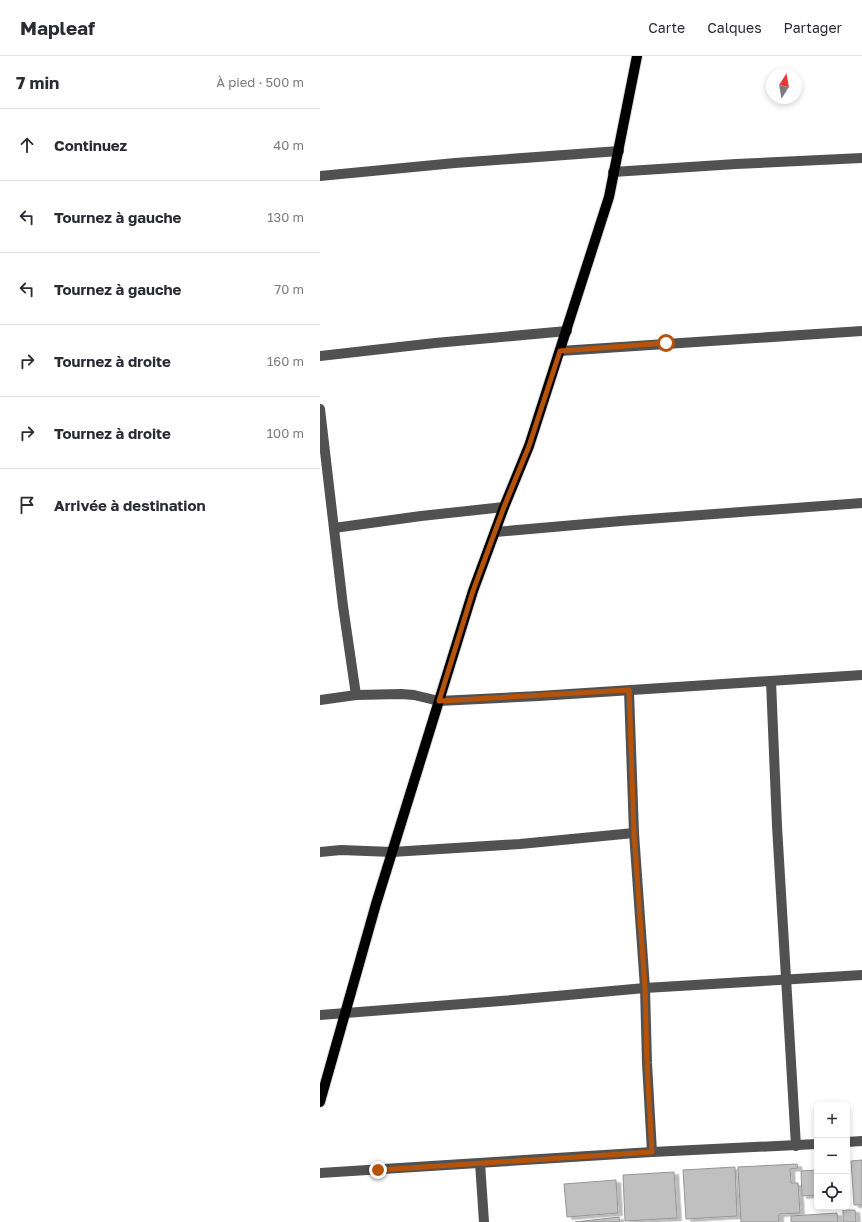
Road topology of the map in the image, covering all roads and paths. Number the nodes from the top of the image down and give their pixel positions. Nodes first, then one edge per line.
1 (637, 56) edge
2 (618, 151) junction
3 (862, 158) edge
4 (613, 172) junction
5 (320, 176) edge
6 (567, 331) junction
7 (862, 331) edge
8 (560, 351) junction
9 (320, 356) edge
10 (320, 409) edge
11 (862, 502) edge
12 (504, 507) junction
13 (334, 528) junction
14 (495, 532) junction
15 (862, 675) edge
16 (770, 681) junction
17 (629, 690) junction
18 (356, 695) junction
19 (320, 700) edge
20 (439, 701) junction
21 (634, 833) junction
22 (320, 852) edge
23 (392, 852) junction
24 (862, 976) edge
25 (786, 980) junction
26 (645, 988) junction
27 (344, 1013) junction
28 (320, 1015) edge
29 (320, 1102) edge
30 (850, 1142) edge
31 (862, 1142) edge
32 (814, 1144) edge
33 (796, 1146) junction
34 (652, 1152) junction
35 (480, 1163) junction
36 (320, 1173) edge
37 (484, 1222) edge

1 - 2 main road
2 - 4 main road
2 - 5 street
3 - 4 street
4 - 6 main road
6 - 8 main road
6 - 9 street
7 - 8 street
8 - 12 main road
10 - 13 street
11 - 14 street
12 - 13 street
12 - 14 main road
13 - 18 street
14 - 20 main road
15 - 16 street
16 - 17 street
16 - 25 street
17 - 20 street
17 - 21 street
18 - 19 street
18 - 20 street
20 - 23 main road
21 - 23 street
21 - 26 street
22 - 23 street
23 - 27 main road
24 - 25 street
25 - 26 street
25 - 33 street
26 - 27 street
26 - 34 street
27 - 28 street
27 - 29 main road
30 - 31 street
32 - 33 street
33 - 34 street
34 - 35 street
35 - 36 street
35 - 37 street

